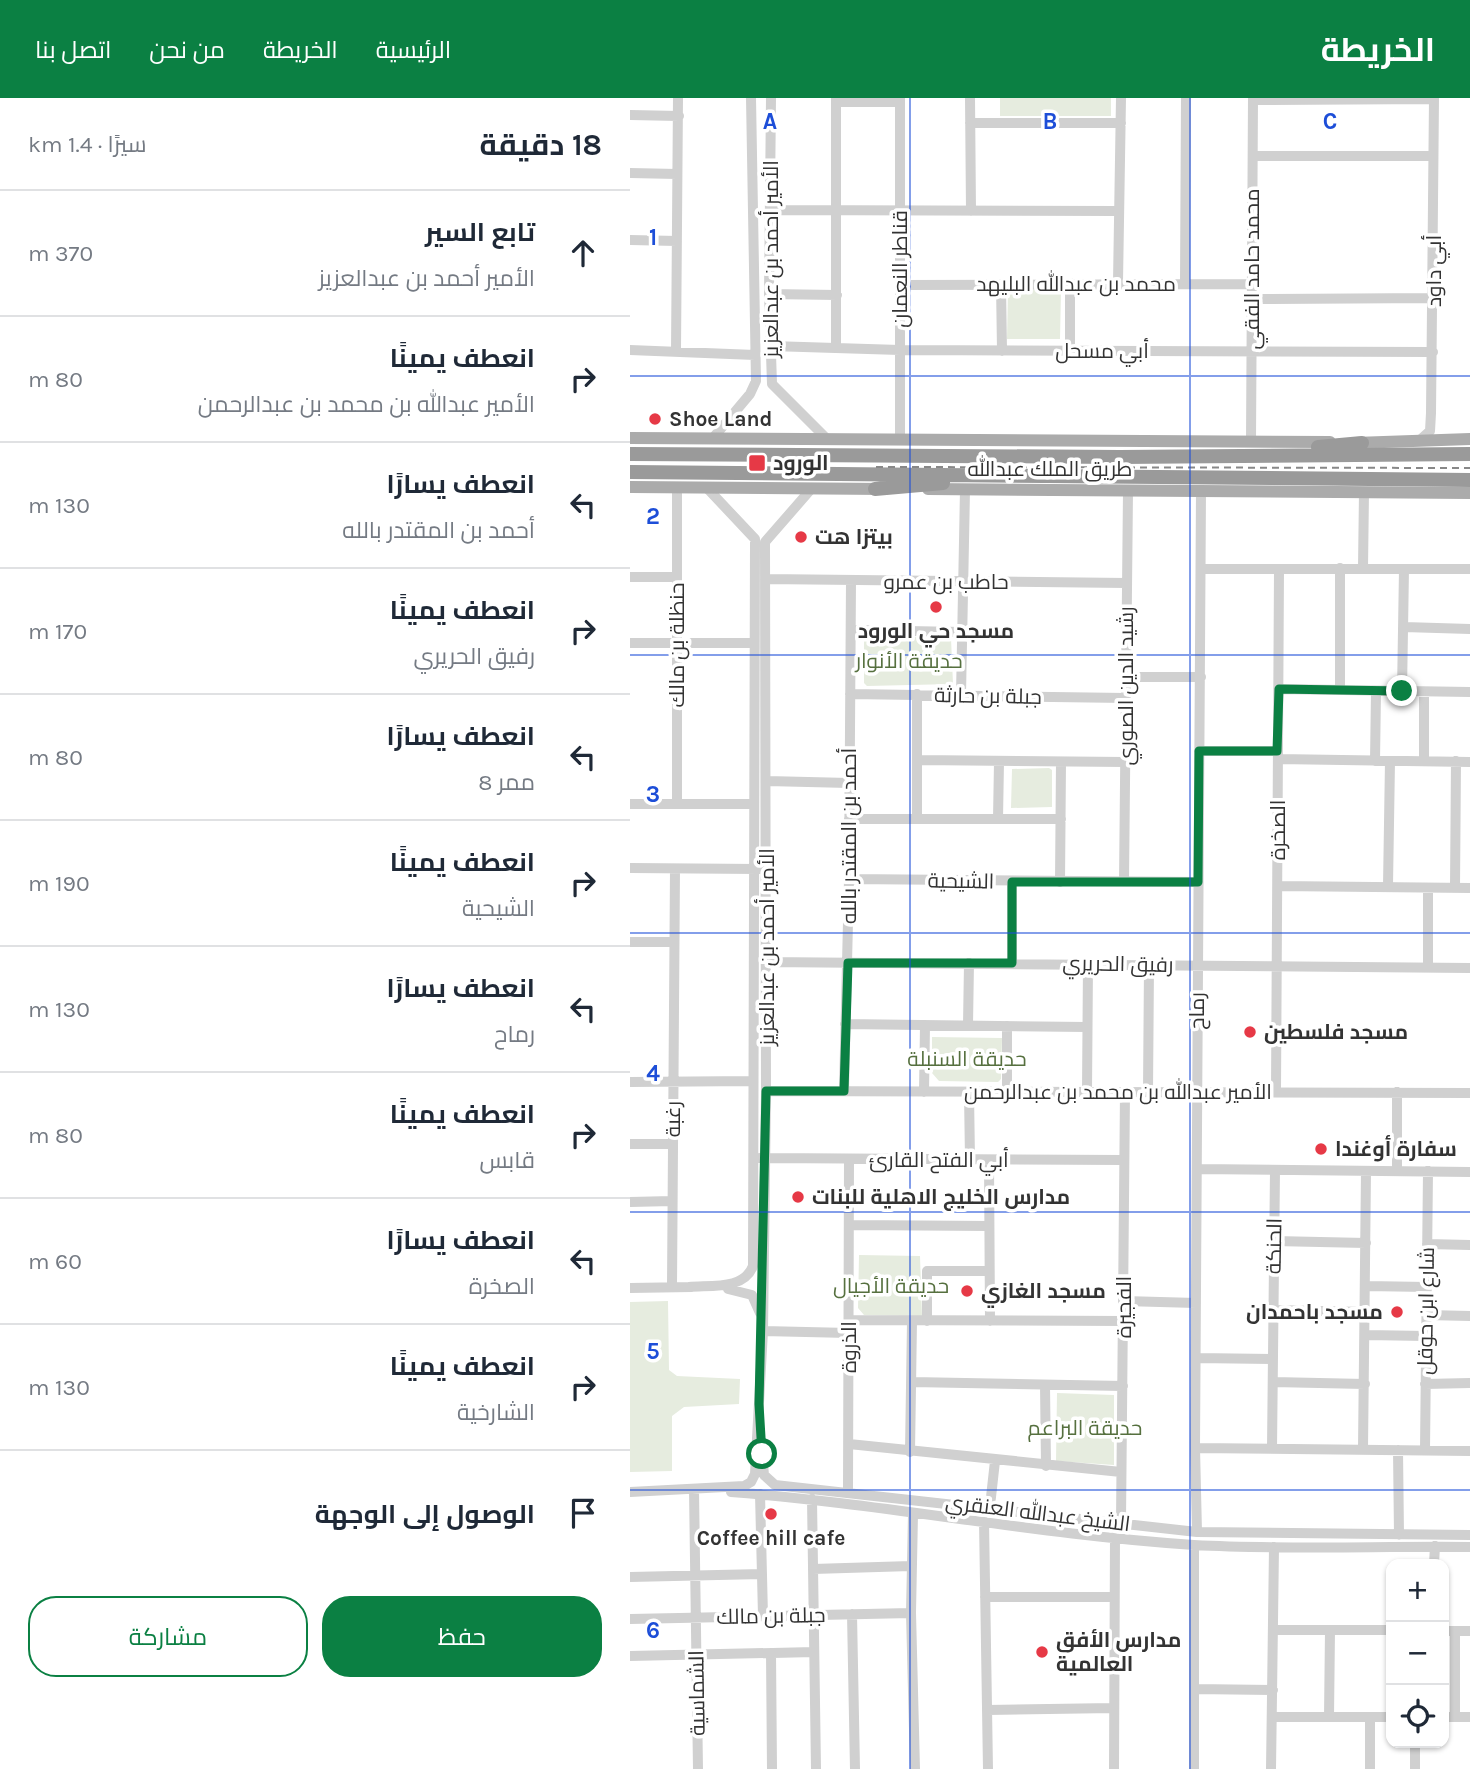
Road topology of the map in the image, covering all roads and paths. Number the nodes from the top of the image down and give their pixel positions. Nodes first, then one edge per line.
1 (678, 98) edge
2 (751, 98) edge
3 (771, 98) edge
4 (970, 98) edge
5 (1121, 98) edge
6 (1186, 98) edge
7 (1253, 99) edge
8 (1434, 99) edge
9 (836, 100) edge
10 (900, 100) edge
11 (630, 115) edge
12 (679, 116) junction
13 (970, 123) junction
14 (1121, 123) junction
15 (1253, 156) junction
16 (1433, 156) junction
17 (752, 159) junction
18 (771, 159) junction
19 (630, 173) edge
20 (677, 174) junction
21 (837, 209) junction
22 (771, 210) junction
23 (900, 211) junction
24 (971, 211) junction
25 (1118, 211) junction
26 (630, 240) edge
27 (677, 241) junction
28 (1118, 282) junction
29 (1001, 284) junction
30 (1070, 284) junction
31 (1185, 284) junction
32 (1252, 284) junction
33 (900, 285) junction
34 (769, 294) junction
35 (837, 295) junction
36 (1434, 298) junction
37 (1252, 299) junction
38 (771, 346) junction
39 (836, 348) junction
40 (630, 350) edge
41 (900, 350) junction
42 (676, 351) junction
43 (1002, 351) junction
44 (1070, 351) junction
45 (1252, 352) junction
46 (1433, 352) junction
47 (755, 355) junction
48 (630, 438) edge
49 (713, 438) junction
50 (827, 439) junction
51 (1470, 439) edge
52 (900, 440) junction
53 (919, 440) junction
54 (1420, 440) junction
55 (1251, 441) junction
56 (1362, 443) junction
57 (630, 454) edge
58 (1018, 454) junction
59 (1470, 454) edge
60 (1217, 455) junction
61 (630, 472) edge
62 (1023, 475) junction
63 (1222, 476) junction
64 (1470, 480) edge
65 (630, 486) edge
66 (677, 487) junction
67 (707, 488) junction
68 (812, 488) junction
69 (875, 489) junction
70 (965, 490) junction
71 (1128, 491) junction
72 (1202, 491) junction
73 (1362, 491) junction
74 (1470, 493) edge
75 (1340, 568) junction
76 (1363, 568) junction
77 (1202, 569) junction
78 (1279, 569) junction
79 (1404, 569) junction
80 (1470, 569) edge
81 (630, 577) edge
82 (677, 577) junction
83 (765, 579) junction
84 (851, 581) junction
85 (963, 582) junction
86 (1126, 583) junction
87 (1404, 627) junction
88 (1470, 629) edge
89 (851, 630) junction
90 (962, 632) junction
91 (630, 643) edge
92 (677, 643) junction
93 (754, 643) junction
94 (1126, 677) junction
95 (1201, 677) junction
96 (1279, 689) junction
97 (1340, 690) junction
98 (1376, 691) junction
99 (1402, 691) junction
100 (1424, 692) junction
101 (1470, 692) edge
102 (850, 694) junction
103 (917, 694) junction
104 (961, 695) junction
105 (1126, 698) junction
106 (1199, 751) junction
107 (1278, 755) junction
108 (918, 760) junction
109 (1376, 761) junction
110 (1390, 761) junction
111 (1424, 761) junction
112 (1456, 761) junction
113 (999, 762) junction
114 (1061, 762) junction
115 (1125, 762) junction
116 (1470, 762) edge
117 (767, 781) junction
118 (849, 783) junction
119 (630, 803) edge
120 (677, 804) junction
121 (754, 804) junction
122 (849, 819) junction
123 (917, 819) junction
124 (999, 819) junction
125 (1061, 819) junction
126 (630, 868) edge
127 (675, 869) junction
128 (753, 869) junction
129 (767, 869) junction
130 (849, 879) junction
131 (1060, 881) junction
132 (1124, 881) junction
133 (1012, 882) junction
134 (1198, 882) junction
135 (1278, 886) junction
136 (1388, 886) junction
137 (1428, 888) junction
138 (1455, 888) junction
139 (1470, 888) edge
140 (765, 931) junction
141 (753, 932) junction
142 (630, 942) edge
143 (674, 942) junction
144 (766, 962) junction
145 (848, 963) junction
146 (970, 963) junction
147 (1012, 963) junction
148 (1088, 964) junction
149 (1149, 965) junction
150 (1197, 965) junction
151 (1277, 967) junction
152 (1428, 968) junction
153 (1470, 968) edge
154 (845, 1024) junction
155 (968, 1024) junction
156 (925, 1025) junction
157 (1007, 1026) junction
158 (1086, 1027) junction
159 (753, 1081) junction
160 (630, 1082) edge
161 (673, 1082) junction
162 (766, 1091) junction
163 (844, 1091) junction
164 (1007, 1091) junction
165 (1087, 1091) junction
166 (1125, 1091) junction
167 (1197, 1091) junction
168 (1276, 1091) junction
169 (924, 1092) junction
170 (1148, 1092) junction
171 (969, 1093) junction
172 (1397, 1093) junction
173 (1470, 1093) edge
174 (630, 1144) edge
175 (673, 1144) junction
176 (753, 1158) junction
177 (765, 1158) junction
178 (849, 1159) junction
179 (970, 1160) junction
180 (989, 1160) junction
181 (1124, 1160) junction
182 (1197, 1169) junction
183 (1275, 1170) junction
184 (1397, 1170) junction
185 (1366, 1171) junction
186 (1428, 1171) junction
187 (1470, 1172) edge
188 (672, 1201) junction
189 (630, 1202) edge
190 (850, 1225) junction
191 (989, 1226) junction
192 (1275, 1241) junction
193 (1366, 1243) junction
194 (1427, 1244) junction
195 (1470, 1245) edge
196 (989, 1271) junction
197 (672, 1286) junction
198 (1366, 1286) junction
199 (689, 1287) junction
200 (1427, 1287) junction
201 (630, 1288) edge
202 (1124, 1301) junction
203 (1196, 1303) junction
204 (1273, 1310) junction
205 (1365, 1312) junction
206 (1426, 1315) junction
207 (1470, 1316) edge
208 (849, 1320) junction
209 (912, 1321) junction
210 (927, 1321) junction
211 (990, 1321) junction
212 (1124, 1321) junction
213 (763, 1325) junction
214 (849, 1333) junction
215 (1366, 1335) junction
216 (1426, 1336) junction
217 (1196, 1358) junction
218 (1273, 1359) junction
219 (1273, 1381) junction
220 (912, 1382) junction
221 (1470, 1383) edge
222 (1365, 1384) junction
223 (1425, 1384) junction
224 (1045, 1385) junction
225 (1123, 1386) junction
226 (759, 1424) junction
227 (849, 1444) junction
228 (1195, 1448) junction
229 (1272, 1448) junction
230 (1363, 1449) junction
231 (1398, 1450) junction
232 (1425, 1450) junction
233 (1470, 1451) edge
234 (910, 1452) junction
235 (995, 1461) junction
236 (1046, 1466) junction
237 (1121, 1472) junction
238 (694, 1490) junction
239 (709, 1490) junction
240 (630, 1492) edge
241 (760, 1494) junction
242 (851, 1496) junction
243 (884, 1496) junction
244 (812, 1499) junction
245 (990, 1506) junction
246 (885, 1508) junction
247 (913, 1514) junction
248 (984, 1521) junction
249 (1121, 1522) junction
250 (1197, 1532) junction
251 (1399, 1535) junction
252 (1470, 1535) edge
253 (1115, 1536) junction
254 (1194, 1545) junction
255 (1435, 1546) junction
256 (1274, 1547) junction
257 (1470, 1547) edge
258 (1434, 1559) edge
259 (911, 1566) junction
260 (813, 1569) junction
261 (762, 1574) junction
262 (695, 1576) junction
263 (630, 1577) edge
264 (985, 1597) junction
265 (1113, 1597) junction
266 (911, 1613) junction
267 (852, 1614) junction
268 (814, 1615) junction
269 (763, 1616) junction
270 (696, 1617) junction
271 (630, 1619) edge
272 (1273, 1630) junction
273 (1330, 1630) junction
274 (1386, 1630) edge
275 (1449, 1631) edge
276 (1455, 1631) junction
277 (1470, 1631) edge
278 (814, 1652) junction
279 (771, 1653) junction
280 (696, 1655) junction
281 (630, 1656) edge
282 (1194, 1689) junction
283 (1273, 1690) junction
284 (1113, 1708) junction
285 (987, 1710) junction
286 (1272, 1717) junction
287 (1329, 1717) junction
288 (1370, 1717) junction
289 (1386, 1717) edge
290 (1449, 1717) edge
291 (1470, 1717) edge
292 (1415, 1748) edge
293 (698, 1769) edge
294 (772, 1769) edge
295 (817, 1769) edge
296 (855, 1769) edge
297 (915, 1769) edge
298 (988, 1769) edge
299 (1114, 1769) edge
300 (1194, 1769) edge
301 (1272, 1769) edge
302 (1370, 1769) edge
303 (1415, 1769) edge

1 - 12 street
2 - 17 street, الأمير أحمد بن عبدالعزيز
3 - 18 street, الأمير أحمد بن عبدالعزيز
4 - 13 street
5 - 14 street
6 - 31 street
7 - 8 street
7 - 15 street, محمد حامد الفقي
8 - 16 street, أبي داود
9 - 10 street
9 - 21 street
10 - 23 street, قناطر النعمان
11 - 12 street
12 - 20 street
13 - 14 street
13 - 24 street
14 - 25 street
15 - 16 street
15 - 32 street, محمد حامد الفقي
16 - 36 street, أبي داود
17 - 18 street
17 - 47 street, الأمير أحمد بن عبدالعزيز
18 - 22 street, الأمير أحمد بن عبدالعزيز
19 - 20 street
20 - 27 street
21 - 22 street
21 - 23 street
21 - 35 street
22 - 34 street, الأمير أحمد بن عبدالعزيز
23 - 24 street
23 - 33 street, قناطر النعمان
24 - 25 street
25 - 28 street
26 - 27 street
27 - 42 street
28 - 30 street, محمد بن عبدالله البليهد
28 - 31 street, محمد بن عبدالله البليهد
29 - 30 street, محمد بن عبدالله البليهد
29 - 33 street, محمد بن عبدالله البليهد
29 - 43 street
30 - 44 street
31 - 32 street, محمد بن عبدالله البليهد
32 - 37 street, محمد حامد الفقي
33 - 41 street, قناطر النعمان
34 - 35 street
34 - 38 street, الأمير أحمد بن عبدالعزيز
35 - 39 street
36 - 37 street
36 - 46 street, أبي داود
37 - 45 street, محمد حامد الفقي
38 - 39 street, أبي مسحل
38 - 50 street, الأمير أحمد بن عبدالعزيز
39 - 41 street, أبي مسحل
40 - 42 street
41 - 43 street, أبي مسحل
41 - 52 street, قناطر النعمان
42 - 47 street
43 - 44 street, أبي مسحل
44 - 45 street, أبي مسحل
45 - 46 street, أبي مسحل
45 - 55 street, محمد حامد الفقي
46 - 54 street, أبي داود
47 - 49 street, الأمير أحمد بن عبدالعزيز
48 - 49 main road
49 - 50 main road
50 - 52 main road
51 - 54 main road
52 - 53 main road
53 - 55 main road
53 - 58 main road
54 - 56 main road
55 - 56 main road
56 - 60 highway
57 - 58 highway, طريق الملك عبدالله
58 - 60 highway, طريق الملك عبدالله
59 - 60 highway, طريق الملك عبدالله
61 - 62 highway, طريق الملك عبدالله
62 - 63 highway, طريق الملك عبدالله
62 - 69 highway
63 - 64 highway, طريق الملك عبدالله
63 - 73 main road
65 - 66 main road, طريق الملك عبدالله
66 - 67 main road, طريق الملك عبدالله
66 - 82 street, حنظلة بن مالك
67 - 68 main road, طريق الملك عبدالله
67 - 93 street, الأمير أحمد بن عبدالعزيز
68 - 69 main road, طريق الملك عبدالله
68 - 83 street, الأمير أحمد بن عبدالعزيز
69 - 70 main road, طريق الملك عبدالله
70 - 71 main road, طريق الملك عبدالله
70 - 85 street
71 - 72 main road, طريق الملك عبدالله
71 - 86 street, رشيد الدين الصوري
72 - 73 main road, طريق الملك عبدالله
72 - 77 street, رماح
73 - 74 main road, طريق الملك عبدالله
73 - 76 street
75 - 76 street
75 - 78 street
75 - 97 street
76 - 79 street
77 - 78 street
77 - 95 street, رماح
78 - 96 street, الصخرة
79 - 80 street
79 - 87 street
81 - 82 street
82 - 92 street, حنظلة بن مالك
83 - 84 street, حاطب بن عمرو
83 - 117 street, الأمير أحمد بن عبدالعزيز
84 - 85 street, حاطب بن عمرو
84 - 89 street, أحمد بن المقتدر بالله
85 - 86 street, حاطب بن عمرو
85 - 90 street
86 - 94 street, رشيد الدين الصوري
87 - 88 street
87 - 99 street
89 - 90 street
89 - 102 street, أحمد بن المقتدر بالله
90 - 104 street
91 - 92 street
92 - 93 street
92 - 120 street, حنظلة بن مالك
93 - 121 street, الأمير أحمد بن عبدالعزيز
94 - 95 street
94 - 105 street, رشيد الدين الصوري
95 - 106 street, رماح
96 - 97 street
96 - 107 street, الصخرة
97 - 98 street
98 - 99 street
98 - 109 street
99 - 100 street
100 - 101 street
100 - 111 street
102 - 103 street, جبلة بن حارثة
102 - 118 street, أحمد بن المقتدر بالله
103 - 104 street, جبلة بن حارثة
103 - 108 street
104 - 105 street, جبلة بن حارثة
105 - 115 street, رشيد الدين الصوري
106 - 107 street
106 - 134 street, رماح
107 - 109 street
107 - 135 street, الصخرة
108 - 113 street
108 - 123 street
109 - 110 street
110 - 111 street
110 - 136 street
111 - 112 street
112 - 116 street
112 - 138 street
113 - 114 street
113 - 124 street
114 - 115 street
114 - 125 street
115 - 132 street, رشيد الدين الصوري
117 - 118 street
117 - 129 street, الأمير أحمد بن عبدالعزيز
118 - 122 street, أحمد بن المقتدر بالله
119 - 120 street
120 - 121 street
121 - 128 street, الأمير أحمد بن عبدالعزيز
122 - 123 street
122 - 130 street, أحمد بن المقتدر بالله
123 - 124 street
124 - 125 street
125 - 131 street
126 - 127 street
127 - 128 street
127 - 143 street, رغبة
128 - 129 street
128 - 141 street, الأمير أحمد بن عبدالعزيز
129 - 140 street, الأمير أحمد بن عبدالعزيز
130 - 133 street, الشيحية
130 - 145 street, أحمد بن المقتدر بالله
131 - 132 street, الشيحية
131 - 133 street, الشيحية
132 - 134 street, الشيحية
133 - 147 street
134 - 150 street, رماح
135 - 136 street
135 - 151 street, الصخرة
136 - 137 street
137 - 138 street
137 - 152 street
138 - 139 street
140 - 141 street
140 - 144 street, الأمير أحمد بن عبدالعزيز
141 - 159 street, الأمير أحمد بن عبدالعزيز
142 - 143 street
143 - 161 street, رغبة
144 - 145 street, رفيق الحريري
144 - 162 street, الأمير أحمد بن عبدالعزيز
145 - 146 street, رفيق الحريري
145 - 154 street, أحمد بن المقتدر بالله
146 - 147 street, رفيق الحريري
146 - 155 street
147 - 148 street, رفيق الحريري
148 - 149 street, رفيق الحريري
148 - 158 street
149 - 150 street, رفيق الحريري
149 - 170 street
150 - 151 street, رفيق الحريري
150 - 167 street, رماح
151 - 152 street, رفيق الحريري
151 - 168 street, الصخرة
152 - 153 street, رفيق الحريري
154 - 156 street
154 - 163 street, أحمد بن المقتدر بالله
155 - 156 street
155 - 157 street
156 - 169 street
157 - 158 street
157 - 164 street
158 - 165 street
159 - 161 street
159 - 176 street, الأمير أحمد بن عبدالعزيز
160 - 161 street
161 - 175 street, رغبة
162 - 163 street, الأمير عبدالله بن محمد بن عبدالرحمن
162 - 177 street, الأمير أحمد بن عبدالعزيز
163 - 169 street, الأمير عبدالله بن محمد بن عبدالرحمن
164 - 165 street, الأمير عبدالله بن محمد بن عبدالرحمن
164 - 171 street, الأمير عبدالله بن محمد بن عبدالرحمن
165 - 166 street, الأمير عبدالله بن محمد بن عبدالرحمن
166 - 170 street, الأمير عبدالله بن محمد بن عبدالرحمن
166 - 181 street, الفجيرة
167 - 168 street, الأمير عبدالله بن محمد بن عبدالرحمن
167 - 170 street, الأمير عبدالله بن محمد بن عبدالرحمن
167 - 182 street, رماح
168 - 172 street, الأمير عبدالله بن محمد بن عبدالرحمن
169 - 171 street, الأمير عبدالله بن محمد بن عبدالرحمن
171 - 179 street
172 - 173 street, الأمير عبدالله بن محمد بن عبدالرحمن
172 - 184 street
174 - 175 street
175 - 188 street, رغبة
176 - 177 street, أبي الفتح القارئ
176 - 199 street, الأمير أحمد بن عبدالعزيز
177 - 178 street, أبي الفتح القارئ
177 - 213 street, الأمير أحمد بن عبدالعزيز
178 - 179 street, أبي الفتح القارئ
178 - 190 street, الذروة
179 - 180 street, أبي الفتح القارئ
180 - 181 street, أبي الفتح القارئ
180 - 191 street
181 - 202 street, الفجيرة
182 - 183 street
182 - 203 street, رماح
183 - 185 street
183 - 192 street, الحنكة
184 - 185 street
184 - 186 street
185 - 193 street
186 - 187 street
186 - 194 street, شارع ابن حوقل
188 - 189 street
188 - 197 street, رغبة
190 - 191 street
190 - 208 street, الذروة
191 - 196 street
192 - 193 street
192 - 204 street, الحنكة
193 - 198 street
194 - 195 street
194 - 200 street, شارع ابن حوقل
196 - 210 street
196 - 211 street
197 - 199 street
197 - 201 street
198 - 200 street
198 - 205 street
199 - 213 street
200 - 206 street, شارع ابن حوقل
202 - 203 street
202 - 212 street, الفجيرة
203 - 217 street, رماح
204 - 205 street
204 - 218 street, الحنكة
205 - 215 street
206 - 207 street
206 - 216 street, شارع ابن حوقل
208 - 209 street
208 - 214 street, الذروة
209 - 210 street
209 - 220 street
210 - 211 street
211 - 212 street
212 - 225 street, الفجيرة
213 - 214 street
213 - 226 street, الأمير أحمد بن عبدالعزيز
214 - 227 street, الذروة
215 - 216 street
215 - 222 street
216 - 223 street, شارع ابن حوقل
217 - 218 street
217 - 228 street, رماح
218 - 219 street, الحنكة
219 - 222 street
219 - 229 street, الحنكة
220 - 224 street
220 - 234 street
221 - 223 street
222 - 230 street
223 - 232 street, شارع ابن حوقل
224 - 225 street
224 - 236 street
225 - 237 street, الفجيرة
226 - 239 street, الشيخ عبدالله العنقري
226 - 242 street, الشيخ عبدالله العنقري
227 - 234 street
227 - 242 street, الذروة
228 - 229 street
228 - 250 street, رماح
229 - 230 street
230 - 231 street
231 - 232 street
231 - 251 street
232 - 233 street
234 - 235 street
235 - 236 street
235 - 245 street
236 - 237 street
237 - 249 street, الفجيرة
238 - 239 street, الشيخ عبدالله العنقري
238 - 240 street, الشيخ عبدالله العنقري
238 - 262 street, الشماسية
239 - 241 street, الشيخ عبدالله العنقري
241 - 244 street, الشيخ عبدالله العنقري
241 - 261 street
242 - 243 street, الشيخ عبدالله العنقري
242 - 244 street, الشيخ عبدالله العنقري
242 - 246 street, الشيخ عبدالله العنقري
243 - 245 street, الشيخ عبدالله العنقري
243 - 246 street
244 - 260 street
245 - 249 street, الشيخ عبدالله العنقري
246 - 247 street, الشيخ عبدالله العنقري
247 - 248 street, الشيخ عبدالله العنقري
247 - 259 street
248 - 253 street, الشيخ عبدالله العنقري
248 - 264 street
249 - 250 street, الشيخ عبدالله العنقري
250 - 251 street, الشيخ عبدالله العنقري
251 - 252 street, الشيخ عبدالله العنقري
253 - 254 street, الشيخ عبدالله العنقري
253 - 265 street
254 - 256 street, الشيخ عبدالله العنقري
254 - 282 street
255 - 256 street, الشيخ عبدالله العنقري
255 - 257 street, الشيخ عبدالله العنقري
255 - 258 street
256 - 272 street
259 - 260 street
259 - 266 street
260 - 268 street
261 - 262 street
261 - 269 street
262 - 263 street
262 - 270 street, الشماسية
264 - 265 street
264 - 285 street
265 - 284 street
266 - 267 street, جبلة بن مالك
266 - 297 street
267 - 268 street, جبلة بن مالك
267 - 296 street
268 - 269 street, جبلة بن مالك
268 - 278 street
269 - 270 street, جبلة بن مالك
270 - 271 street, جبلة بن مالك
270 - 280 street, الشماسية
272 - 273 street
272 - 283 street
273 - 274 street
273 - 287 street
275 - 276 street
276 - 277 street
276 - 290 street
278 - 279 street
278 - 295 street
279 - 280 street
279 - 294 street
280 - 281 street
280 - 293 street, الشماسية
282 - 283 street
282 - 300 street
283 - 286 street
284 - 285 street
284 - 299 street
285 - 298 street
286 - 287 street
286 - 301 street
287 - 288 street
288 - 289 street
288 - 302 street
290 - 291 street
292 - 303 street

